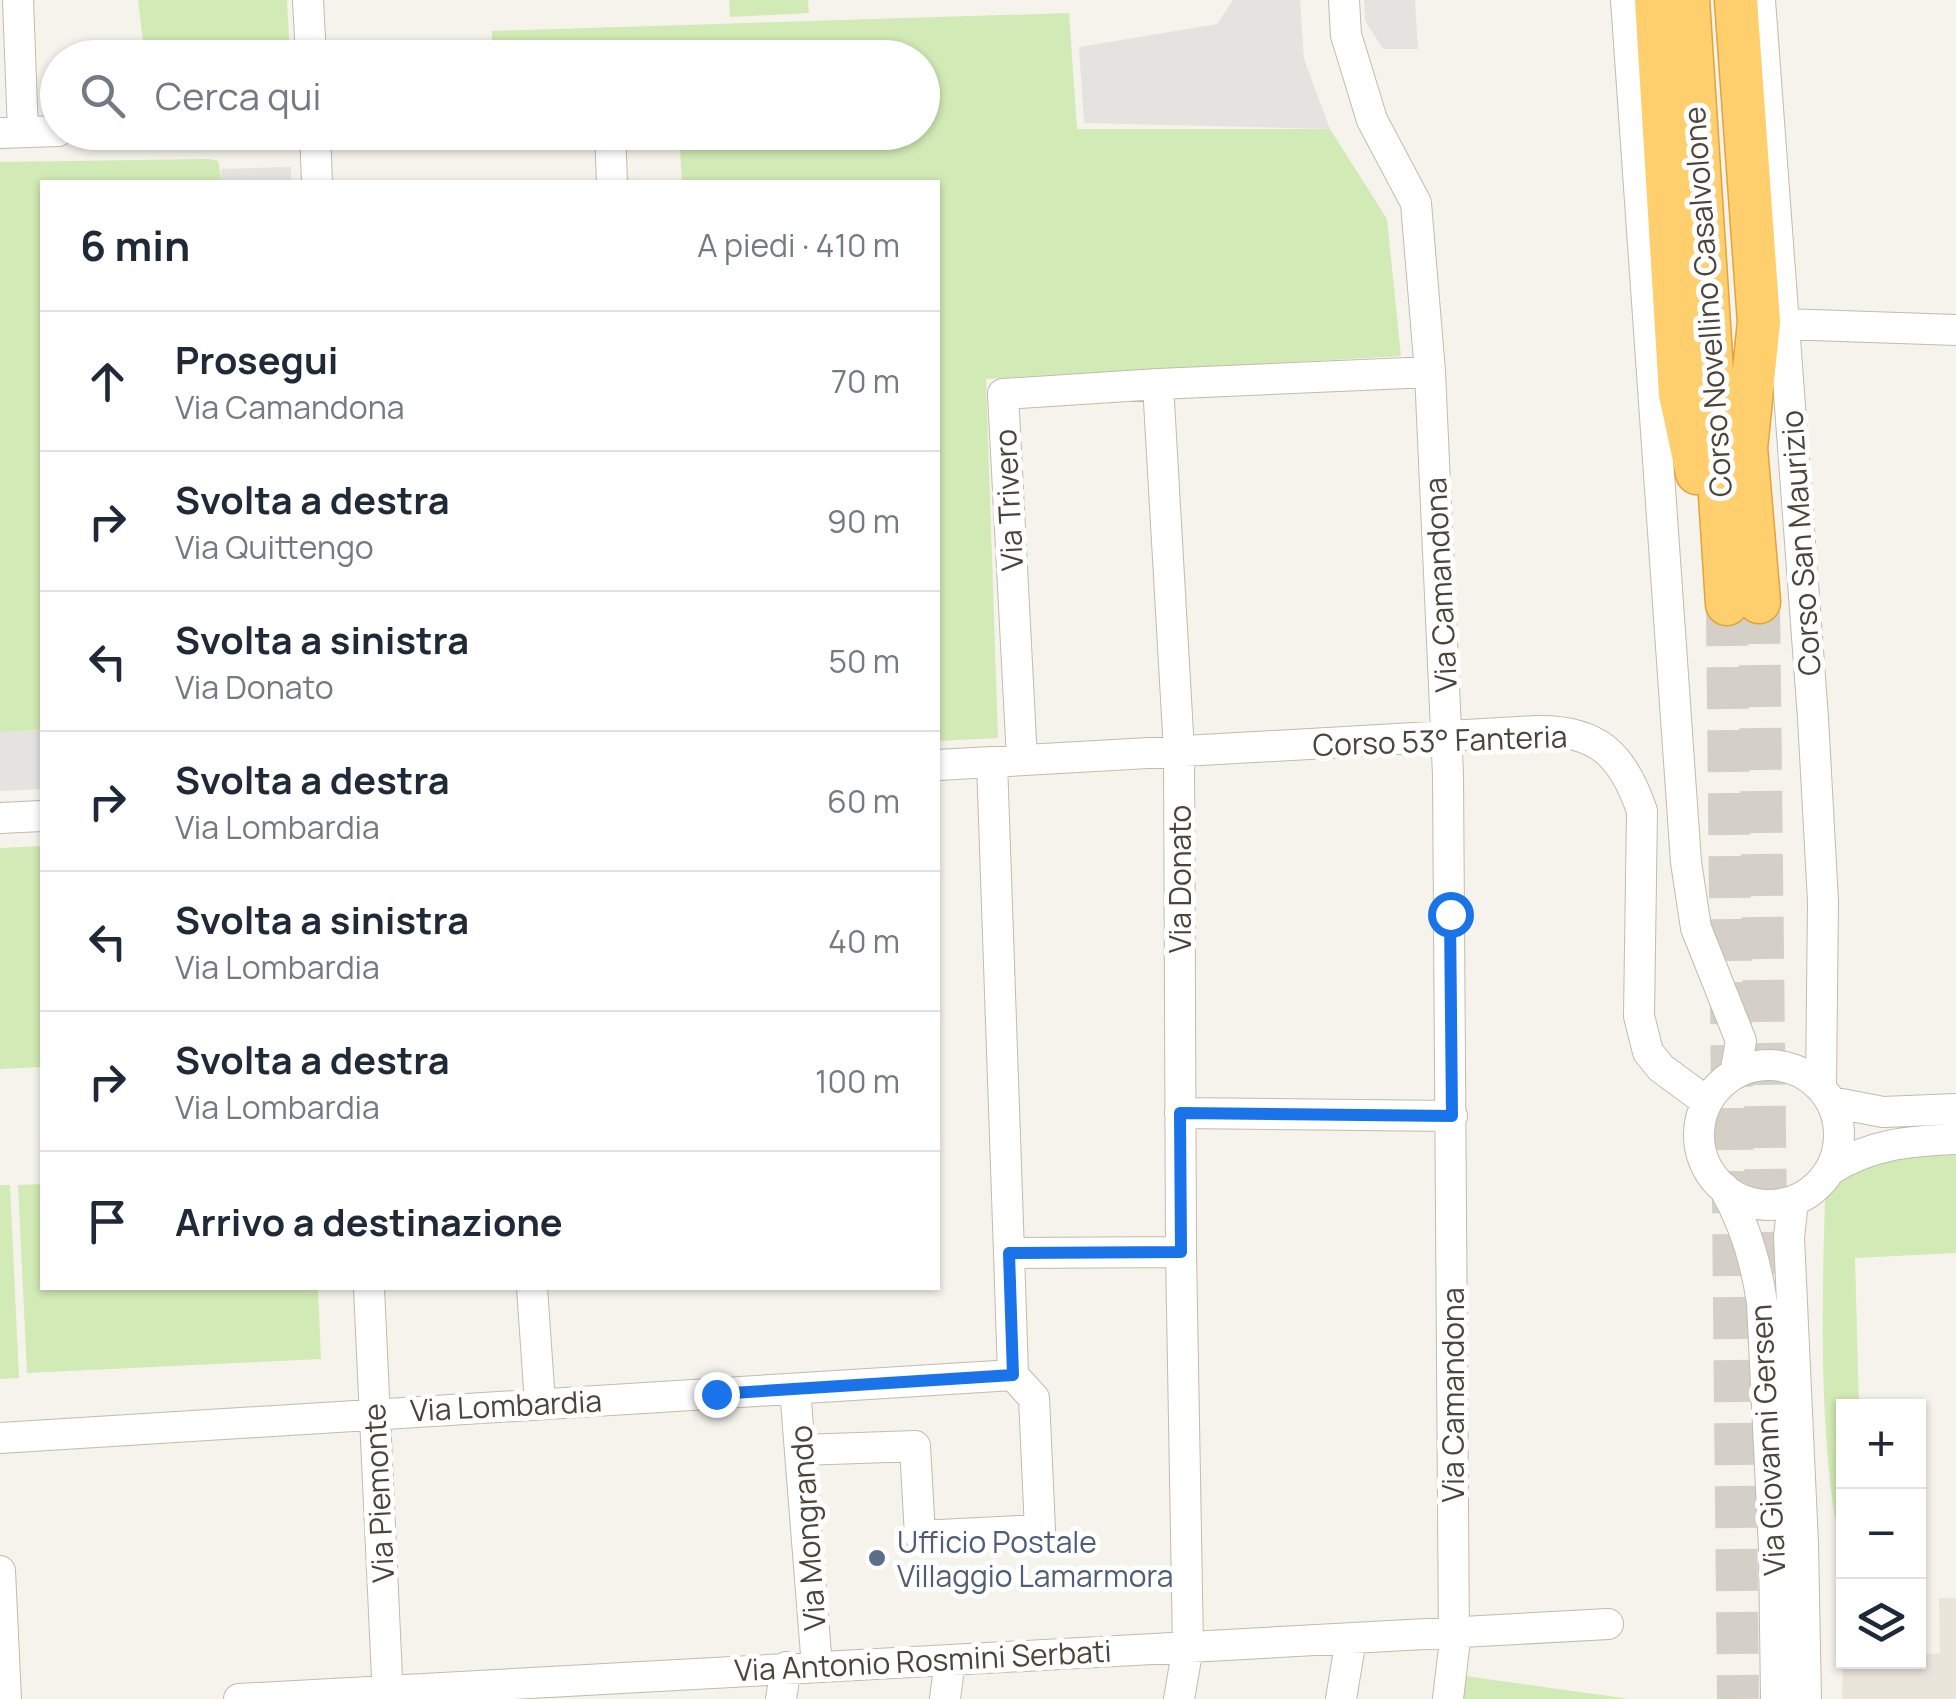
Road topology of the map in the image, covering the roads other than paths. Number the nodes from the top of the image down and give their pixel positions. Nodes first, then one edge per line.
1 (18, 0) edge
2 (308, 0) edge
3 (1344, 0) edge
4 (1626, 0) edge
5 (1656, 0) edge
6 (1688, 0) edge
7 (1712, 0) edge
8 (1736, 0) edge
9 (1760, 0) edge
10 (310, 40) edge
11 (11, 132) edge
12 (40, 132) edge
13 (316, 150) edge
14 (611, 150) edge
15 (317, 180) edge
16 (612, 180) edge
17 (1784, 324) junction
18 (1956, 330) edge
19 (1430, 372) junction
20 (1158, 384) junction
21 (1746, 448) junction
22 (1721, 523) junction
23 (1447, 736) junction
24 (1179, 751) junction
25 (1007, 761) junction
26 (940, 765) edge
27 (40, 816) edge
28 (0, 818) edge
29 (1734, 1074) junction
30 (1826, 1095) junction
31 (1707, 1102) junction
32 (1956, 1109) edge
33 (1180, 1113) junction
34 (1452, 1116) junction
35 (1956, 1139) edge
36 (1830, 1170) junction
37 (1724, 1188) junction
38 (1793, 1201) junction
39 (1181, 1252) junction
40 (1009, 1253) junction
41 (368, 1290) edge
42 (532, 1290) edge
43 (1013, 1375) junction
44 (796, 1389) junction
45 (540, 1404) junction
46 (374, 1412) junction
47 (0, 1438) edge
48 (802, 1450) junction
49 (0, 1570) edge
50 (1608, 1624) dead end
51 (1453, 1631) junction
52 (1351, 1639) junction
53 (1188, 1647) junction
54 (950, 1660) junction
55 (817, 1666) junction
56 (786, 1667) junction
57 (621, 1688) edge
58 (388, 1695) edge
59 (6, 1699) edge
60 (239, 1699) edge
61 (782, 1699) edge
62 (944, 1699) edge
63 (1179, 1699) edge
64 (1342, 1699) edge
65 (1448, 1699) edge
66 (1776, 1699) edge
67 (1806, 1699) edge

1 - 11 street
2 - 10 street
3 - 19 street, Via Camandona
4 - 29 street
5 - 22 highway
6 - 22 highway, Corso Novellino Casalvolone
7 - 21 highway, Corso Novellino Casalvolone
8 - 21 highway
9 - 17 street, Corso San Maurizio
11 - 12 street
13 - 15 street
14 - 16 street
17 - 18 street
17 - 30 street, Corso San Maurizio
19 - 20 street
19 - 23 street, Via Camandona
20 - 24 street, Via Donato
20 - 25 street, Via Trivero
21 - 22 highway, Corso Novellino Casalvolone
23 - 24 street, Corso 53° Fanteria
23 - 31 street, Corso 53° Fanteria
23 - 34 street, Via Camandona
24 - 25 street, Corso 53° Fanteria
24 - 33 street, Via Donato
25 - 26 street, Corso 53° Fanteria
25 - 40 street, Via Trivero
27 - 28 street
29 - 30 street
29 - 31 street
30 - 32 street
30 - 36 street
31 - 37 street
33 - 34 street
33 - 39 street, Via Donato
34 - 51 street, Via Camandona
35 - 36 street
36 - 38 street
37 - 38 street
37 - 66 street, Via Giovanni Gersen
38 - 67 street, Via Giovanni Gersen
39 - 40 street
39 - 53 street, Via Donato
40 - 43 street
41 - 46 street, Via Piemonte
42 - 45 street
43 - 44 street, Via Lombardia
43 - 48 street
44 - 45 street, Via Lombardia
44 - 48 street, Via Mongrando
45 - 46 street, Via Lombardia
46 - 47 street, Via Lombardia
46 - 58 street, Via Piemonte
48 - 55 street, Via Mongrando
49 - 59 street
50 - 51 street, Via Antonio Rosmini Serbati
51 - 52 street, Via Antonio Rosmini Serbati
51 - 65 street, Via Camandona
52 - 53 street, Via Antonio Rosmini Serbati
52 - 64 street
53 - 54 street, Via Antonio Rosmini Serbati
53 - 63 street, Via Donato
54 - 55 street, Via Antonio Rosmini Serbati
54 - 62 street
55 - 56 street, Via Antonio Rosmini Serbati
56 - 57 street, Via Antonio Rosmini Serbati
56 - 61 street
57 - 58 street, Via Antonio Rosmini Serbati
58 - 60 street, Via Antonio Rosmini Serbati

